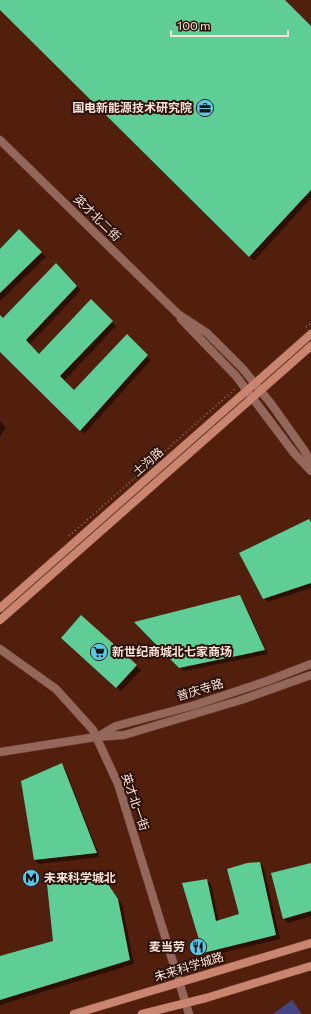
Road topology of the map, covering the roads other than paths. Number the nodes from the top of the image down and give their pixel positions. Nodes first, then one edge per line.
1 (0, 140) edge
2 (178, 314) junction
3 (308, 331) edge
4 (311, 346) edge
5 (254, 383) junction
6 (244, 387) junction
7 (260, 391) junction
8 (252, 398) junction
9 (311, 462) edge
10 (311, 471) edge
11 (0, 608) edge
12 (0, 620) edge
13 (0, 649) edge
14 (311, 664) edge
15 (311, 676) edge
16 (96, 737) junction
17 (0, 752) edge
18 (311, 943) edge
19 (311, 966) edge
20 (179, 983) junction
21 (185, 1003) junction
22 (74, 1014) edge
23 (142, 1014) edge
24 (189, 1014) edge
25 (195, 1014) edge

1 - 2 street, 英才北二街
2 - 5 street, 英才北二街
2 - 6 street, 英才北二街
3 - 5 main road, 土沟路
4 - 7 main road, 土沟路
5 - 6 main road, 土沟路
5 - 7 street, 英才北二街
6 - 8 street, 英才北二街
6 - 11 main road, 土沟路
7 - 8 main road, 土沟路
7 - 9 street, 英才北二街
8 - 10 street, 英才北二街
8 - 12 main road, 土沟路
13 - 16 street, 英才北一街
14 - 16 street, 普庆寺路
15 - 16 street, 普庆寺路
16 - 17 street, 普庆寺路
16 - 20 street, 英才北一街
18 - 20 main road, 未来科学城路
19 - 21 main road
20 - 21 street, 英才北一街
20 - 22 main road, 未来科学城路
21 - 23 main road
21 - 24 street, 英才北一街
21 - 25 street, 英才北一街

